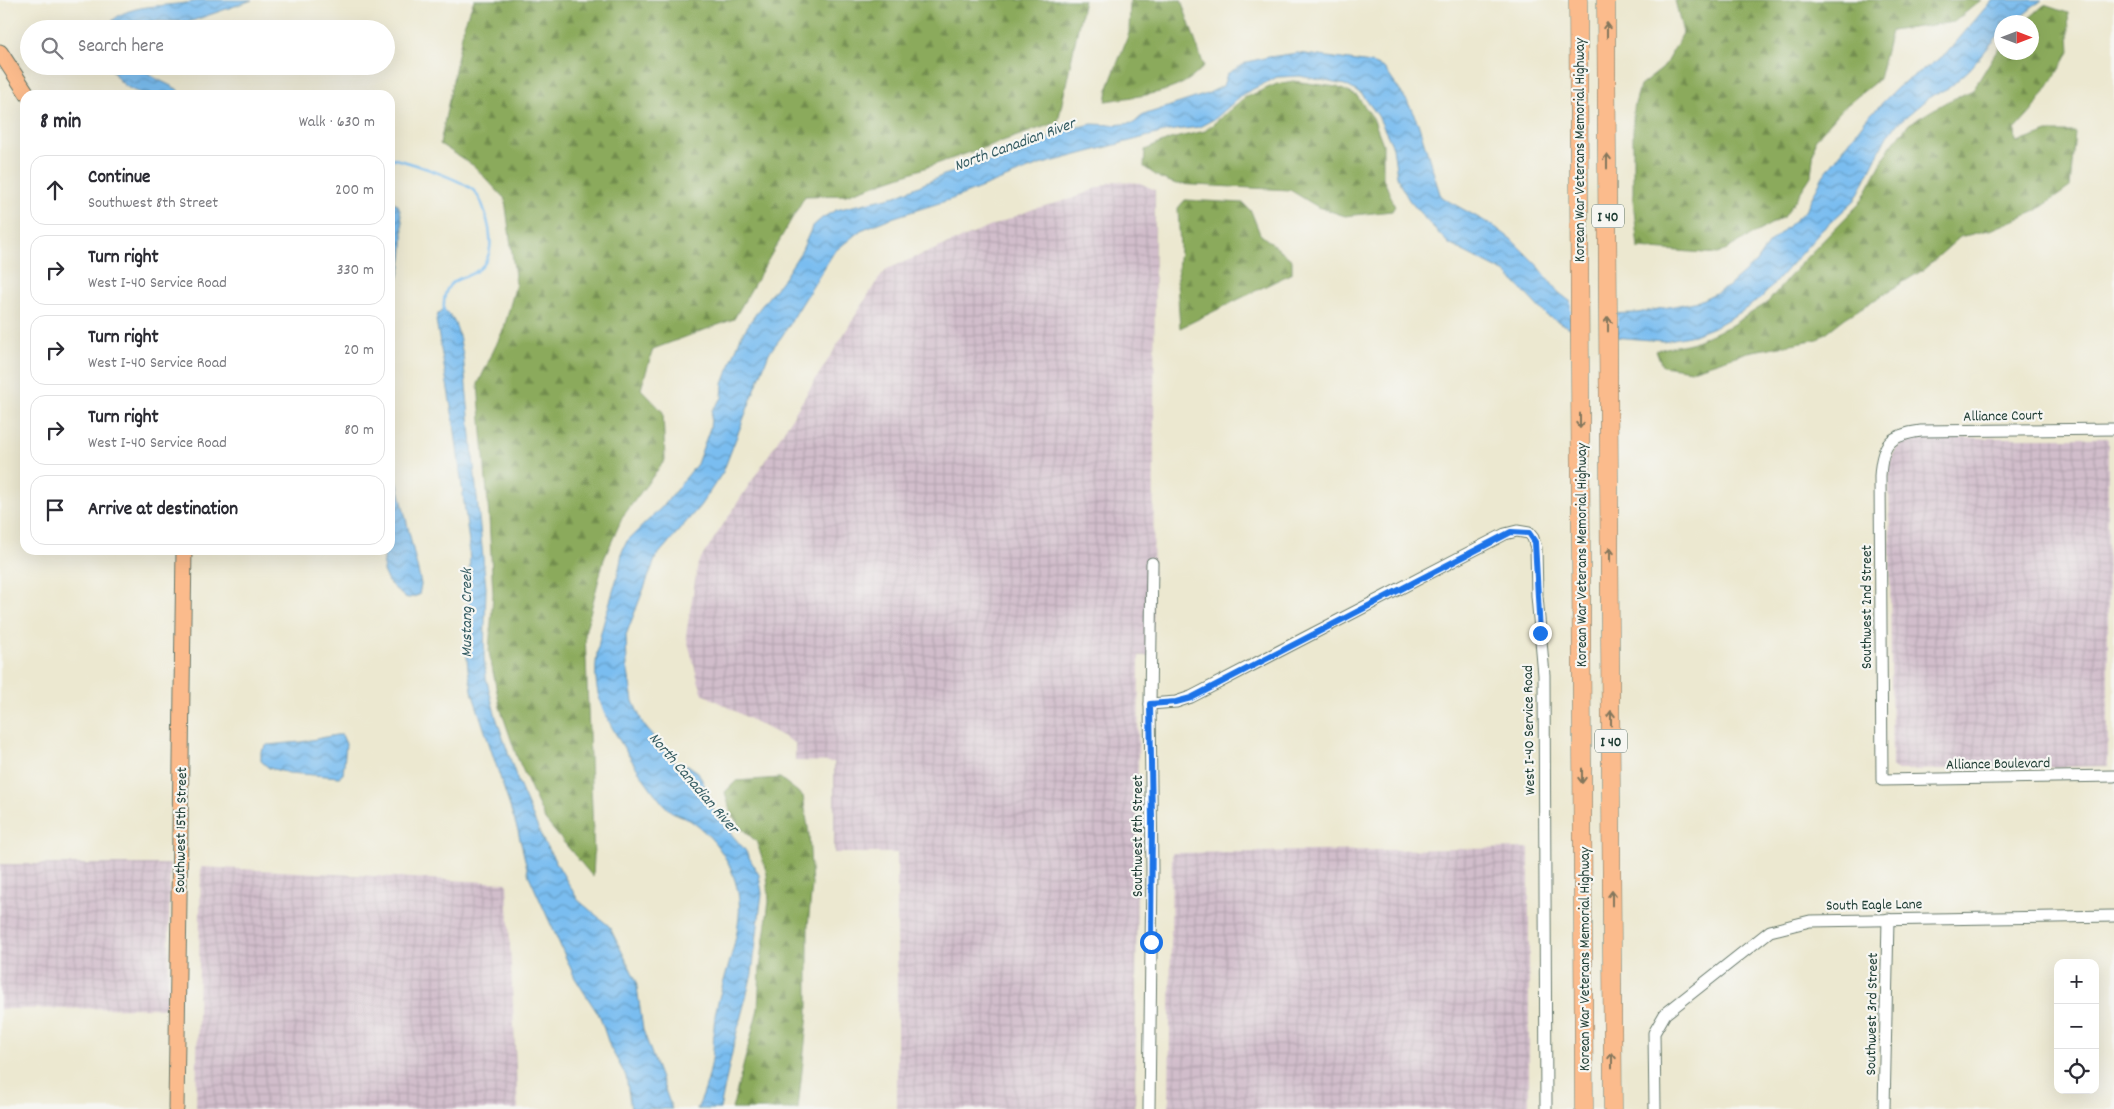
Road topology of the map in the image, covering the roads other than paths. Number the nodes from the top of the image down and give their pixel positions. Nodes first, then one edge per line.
1 (1578, 0) edge
2 (1606, 0) edge
3 (0, 52) edge
4 (25, 90) edge
5 (2114, 429) edge
6 (1894, 438) joint
7 (184, 555) edge
8 (1152, 563) dead end
9 (1150, 704) junction
10 (2114, 776) edge
11 (1882, 780) joint
12 (2114, 916) edge
13 (1888, 919) junction
14 (176, 1109) edge
15 (1149, 1109) edge
16 (1546, 1109) edge
17 (1584, 1109) edge
18 (1613, 1109) edge
19 (1655, 1109) edge
20 (1884, 1109) edge

1 -> 17 highway, Korean War Veterans Memorial Highway / I 40
18 -> 2 highway, Korean War Veterans Memorial Highway / I 40
3 - 4 main road
5 - 6 street, Alliance Court
6 - 11 street, Southwest 2nd Street
7 - 14 main road, Southwest 15th Street
8 - 9 street, Southwest 8th Street
9 - 15 street, Southwest 8th Street
9 - 16 street, West I-40 Service Road
10 - 11 street, Alliance Boulevard
12 - 13 street, South Eagle Lane
13 - 19 street, South Eagle Lane
13 - 20 street, Southwest 3rd Street

